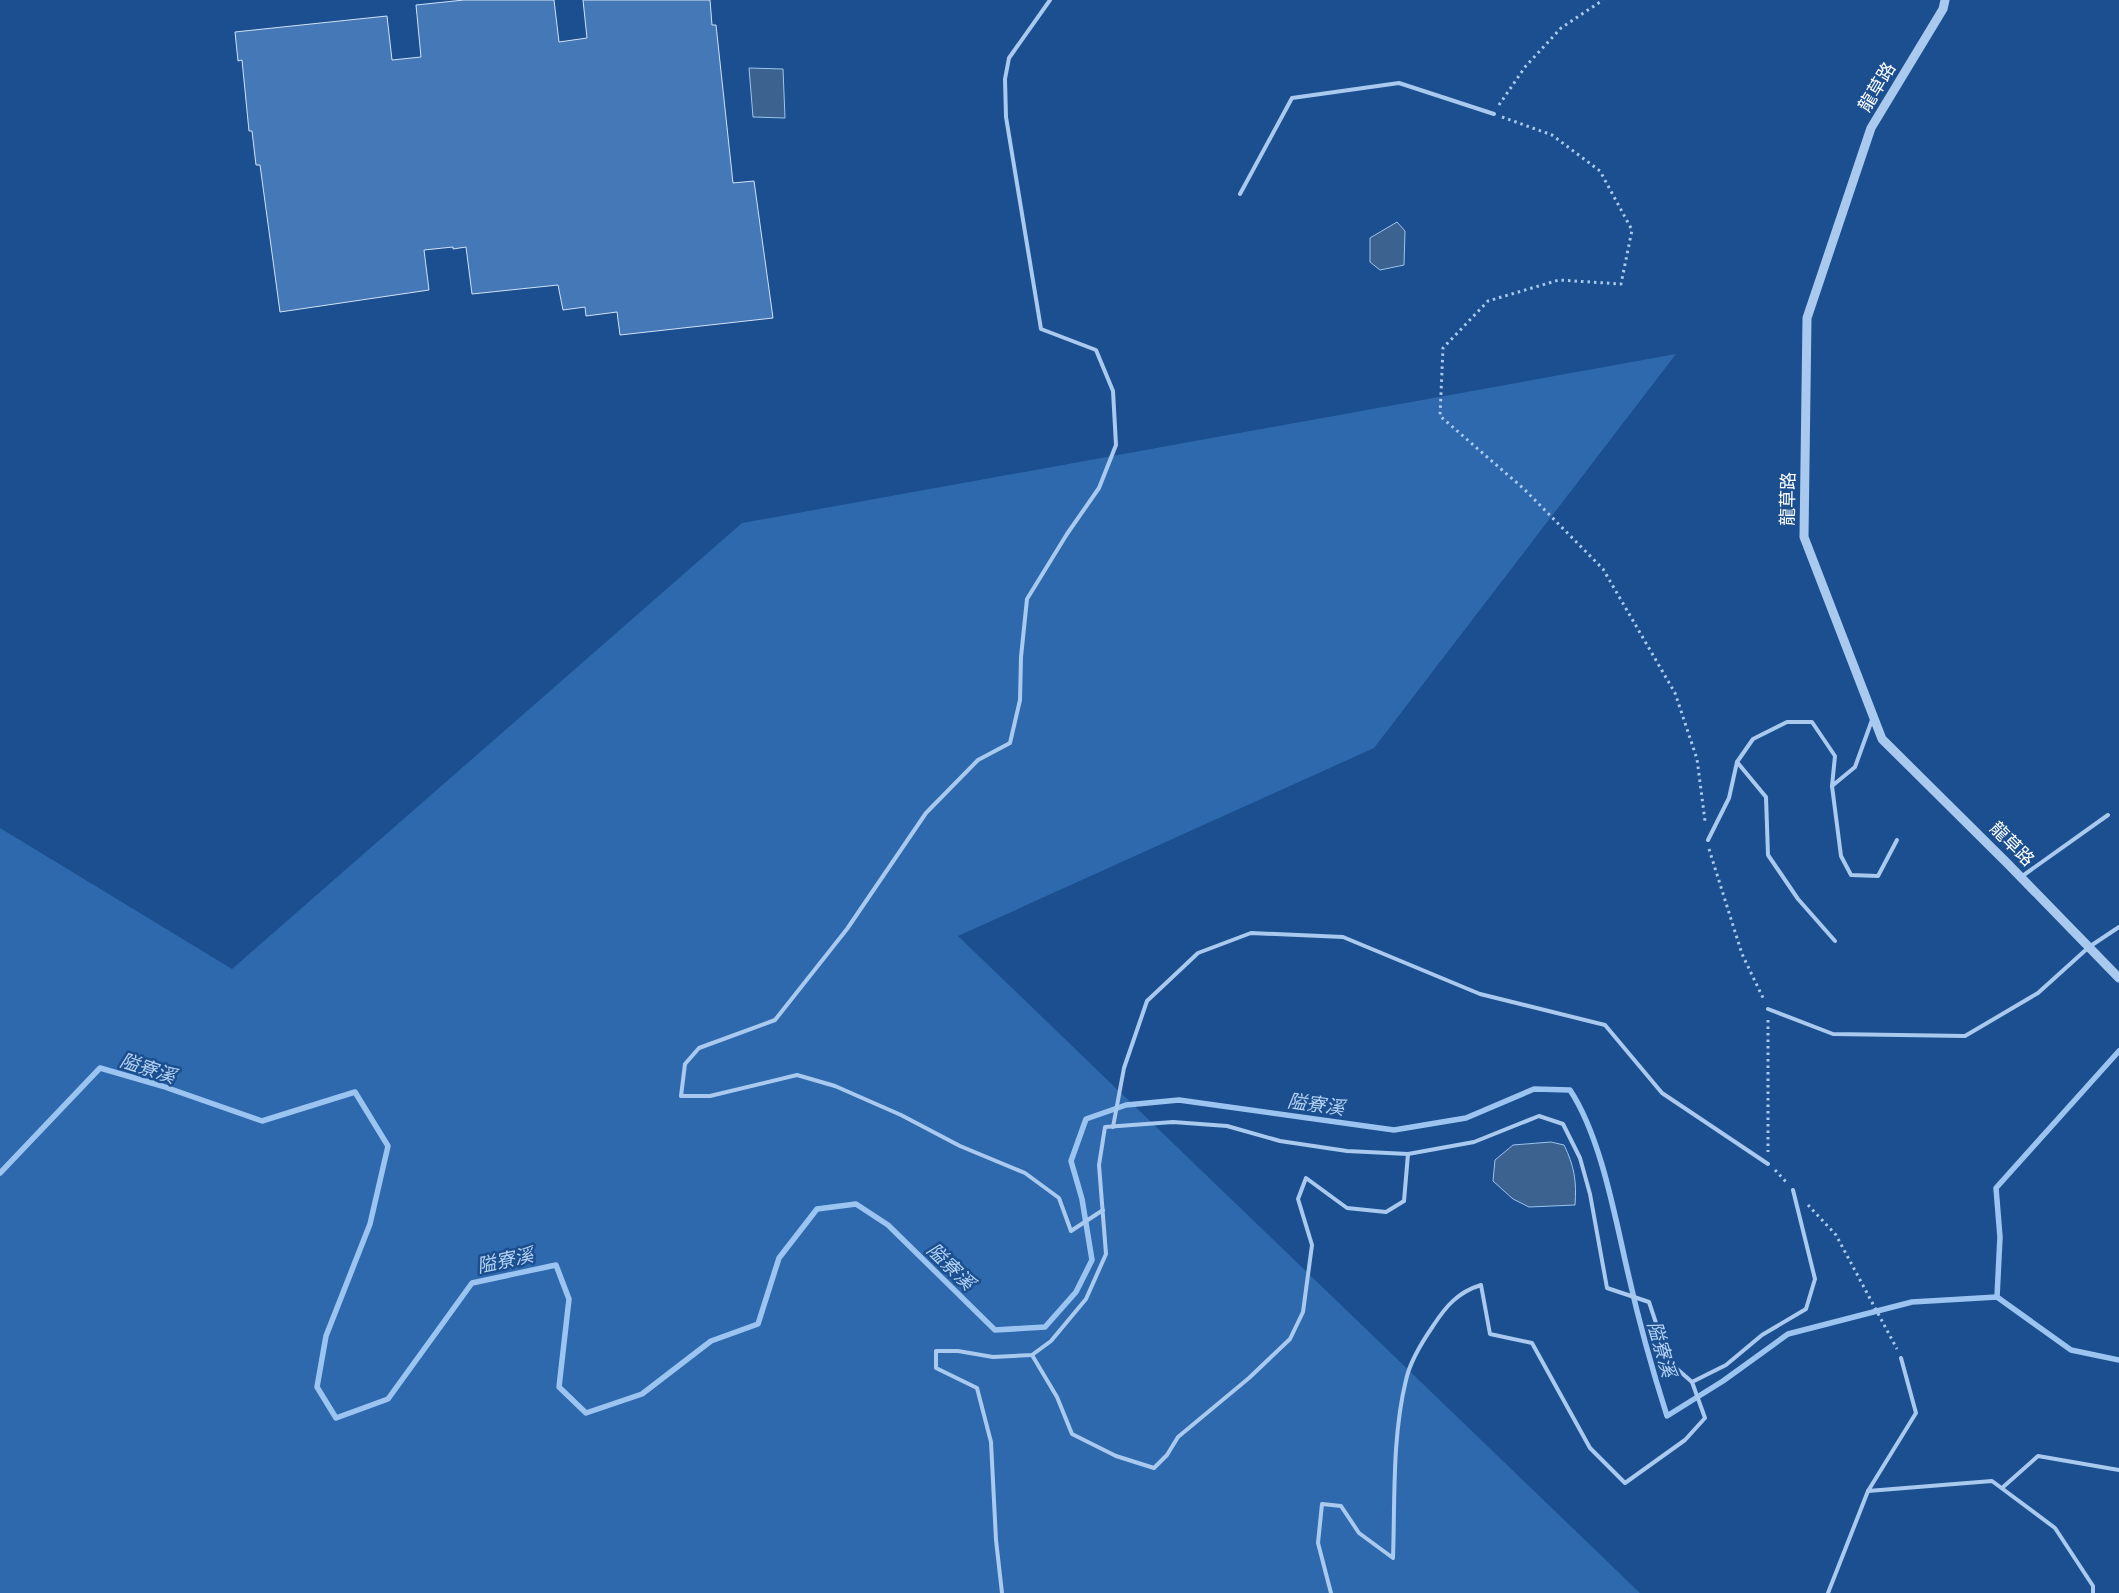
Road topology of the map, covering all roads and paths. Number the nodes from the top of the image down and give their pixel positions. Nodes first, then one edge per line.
1 (1050, 0) edge
2 (1603, 0) edge
3 (1945, 0) edge
4 (1494, 114) junction
5 (1240, 194) dead end
6 (1874, 717) junction
7 (1737, 762) junction
8 (1832, 786) junction
9 (2108, 815) dead end
10 (1708, 840) junction
11 (1897, 840) dead end
12 (2021, 877) junction
13 (2119, 927) edge
14 (1835, 941) dead end
15 (2089, 947) junction
16 (2119, 978) edge
17 (1768, 1009) junction
18 (1113, 1126) junction
19 (1408, 1154) junction
20 (1768, 1164) junction
21 (1793, 1190) junction
22 (1103, 1210) junction
23 (1032, 1356) junction
24 (1901, 1358) joint
25 (1692, 1383) junction
26 (2119, 1470) edge
27 (2002, 1488) junction
28 (1868, 1491) junction
29 (1002, 1593) edge
30 (1331, 1593) edge
31 (1828, 1593) edge
32 (2093, 1593) edge

1 - 22 lane
2 - 4 path
3 - 6 street, 龍草路
4 - 5 lane
4 - 10 path
6 - 8 lane
6 - 12 street, 龍草路
7 - 8 lane
7 - 10 lane
7 - 14 lane
8 - 11 lane
9 - 12 lane
10 - 17 path
12 - 15 street, 龍草路
13 - 15 lane
15 - 16 street, 龍草路
15 - 17 lane
17 - 20 path
18 - 19 lane
18 - 20 lane
18 - 22 lane
19 - 23 lane
19 - 25 lane
20 - 21 path
21 - 24 path
21 - 25 lane
22 - 23 lane
23 - 29 lane
24 - 28 lane
25 - 30 lane
26 - 27 lane
27 - 28 lane
27 - 32 lane
28 - 31 lane

